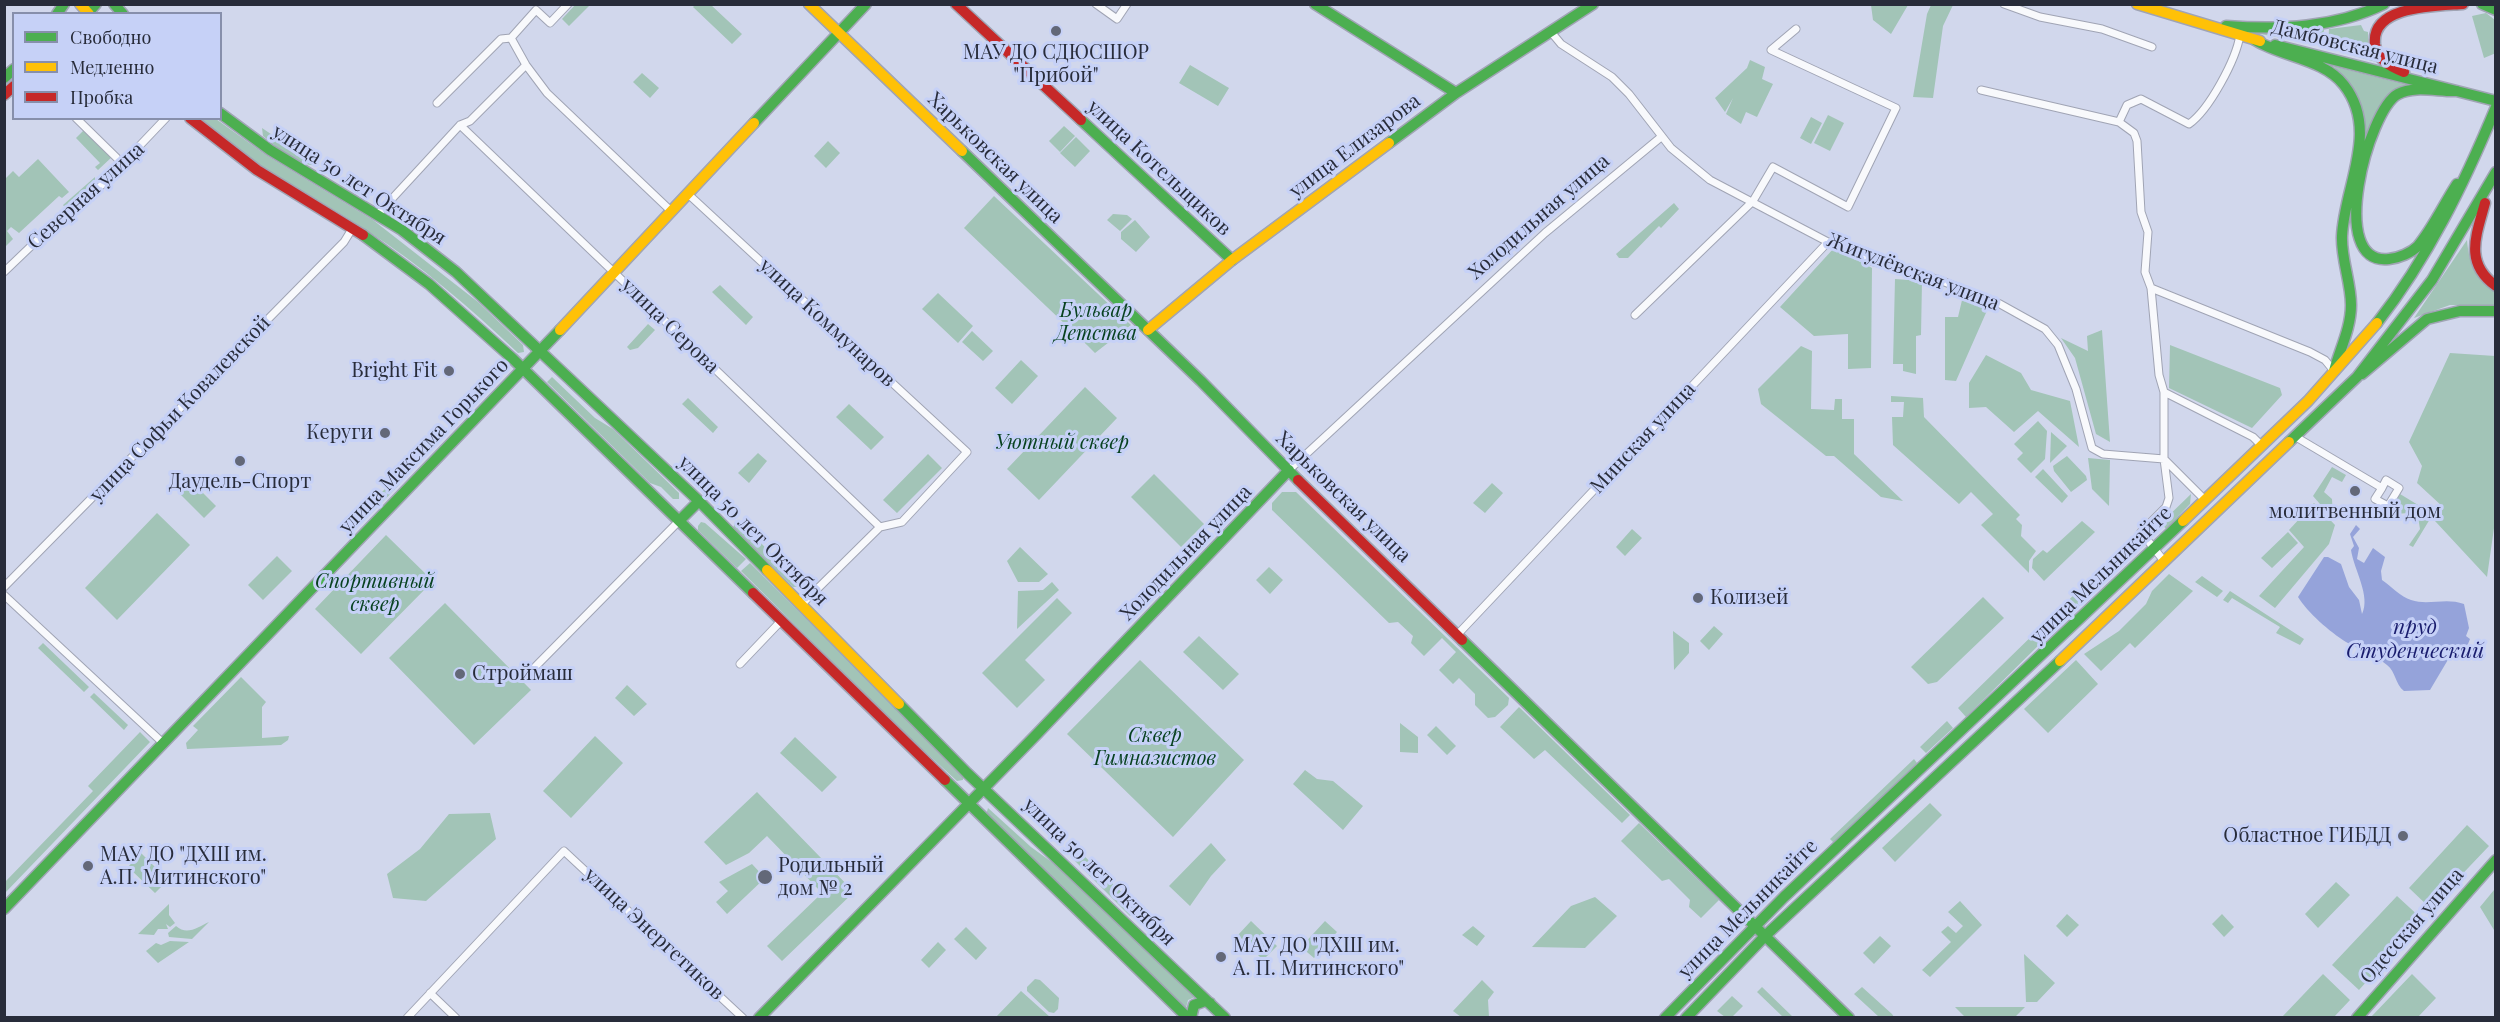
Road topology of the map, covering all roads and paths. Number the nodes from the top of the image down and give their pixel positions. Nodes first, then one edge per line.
1 (568, 4) edge
2 (809, 4) edge
3 (866, 4) edge
4 (956, 4) edge
5 (1096, 4) edge
6 (1127, 4) edge
7 (1315, 4) edge
8 (1593, 4) edge
9 (2004, 4) edge
10 (2136, 4) edge
11 (2384, 4) edge
12 (2463, 4) edge
13 (2482, 4) edge
14 (2496, 10) edge
15 (2208, 24) junction
16 (1796, 29) dead end
17 (1551, 32) junction
18 (839, 33) junction
19 (2240, 35) junction
20 (511, 38) junction
21 (2255, 40) junction
22 (2152, 47) dead end
23 (526, 65) junction
24 (2432, 85) junction
25 (1981, 90) dead end
26 (2457, 91) junction
27 (1456, 93) junction
28 (2496, 101) edge
29 (437, 103) dead end
30 (2496, 107) edge
31 (222, 114) edge
32 (78, 120) edge
33 (164, 120) edge
34 (192, 120) edge
35 (2118, 122) junction
36 (460, 125) junction
37 (1661, 137) junction
38 (124, 165) junction
39 (2469, 170) junction
40 (2496, 172) edge
41 (2488, 189) junction
42 (687, 193) junction
43 (1753, 201) junction
44 (671, 211) junction
45 (377, 215) junction
46 (352, 229) junction
47 (1828, 242) junction
48 (1232, 260) junction
49 (4, 272) edge
50 (613, 272) junction
51 (2496, 286) edge
52 (2151, 288) junction
53 (2496, 311) edge
54 (1635, 315) dead end
55 (1149, 330) junction
56 (539, 351) junction
57 (523, 369) junction
58 (2334, 371) junction
59 (2357, 377) junction
60 (2164, 392) junction
61 (2296, 437) junction
62 (2262, 446) junction
63 (2164, 459) junction
64 (2247, 461) junction
65 (1289, 470) junction
66 (2259, 472) junction
67 (2382, 488) dead end
68 (2205, 500) junction
69 (699, 501) junction
70 (680, 520) junction
71 (880, 527) junction
72 (2155, 549) junction
73 (2164, 561) junction
74 (4, 586) edge
75 (4, 595) edge
76 (801, 604) junction
77 (781, 621) junction
78 (1458, 634) junction
79 (740, 664) dead end
80 (535, 667) dead end
81 (163, 742) junction
82 (983, 788) junction
83 (967, 804) junction
84 (2496, 860) edge
85 (4, 909) edge
86 (1755, 924) junction
87 (1766, 935) junction
88 (430, 993) junction
89 (1687, 994) junction
90 (1210, 1003) junction
91 (1698, 1005) junction
92 (407, 1017) edge
93 (456, 1017) edge
94 (743, 1017) edge
95 (759, 1017) edge
96 (1190, 1017) edge
97 (1225, 1017) edge
98 (1665, 1017) edge
99 (1686, 1017) edge
100 (1849, 1017) edge
101 (2357, 1017) edge

1 - 20 street
2 - 18 main road, Харьковская улица
3 - 18 main road, улица Максима Горького
4 - 48 main road, улица Котельщиков
5 - 6 street
7 - 27 main road
8 - 17 main road, улица Елизарова
9 - 22 street
10 - 15 main road, Дамбовская улица
11 - 15 main road
12 - 24 main road
13 - 14 main road
15 - 19 main road, Дамбовская улица
16 - 43 street
17 - 27 main road, улица Елизарова
17 - 37 street, Жигулёвская улица
18 - 42 main road, улица Максима Горького
18 - 55 main road, Харьковская улица
19 - 21 main road, Дамбовская улица
19 - 35 street
20 - 23 street
20 - 29 street
21 - 24 main road, Дамбовская улица
21 - 58 main road
23 - 36 street
23 - 44 street
24 - 26 main road, Дамбовская улица
25 - 35 street
26 - 28 main road, Дамбовская улица
26 - 39 main road
27 - 48 main road, улица Елизарова
30 - 39 main road, улица Мельникайте
31 - 45 main road, улица 50 лет Октября
32 - 38 street
33 - 38 street, Северная улица
34 - 46 main road, улица 50 лет Октября
35 - 52 street
36 - 45 street
36 - 50 street, улица Серова
37 - 43 street, Жигулёвская улица
37 - 65 street, Холодильная улица
38 - 49 street, Северная улица
39 - 58 main road, улица Мельникайте
40 - 41 main road, улица Мельникайте
41 - 51 main road
41 - 59 main road, улица Мельникайте
42 - 44 main road, улица Максима Горького
42 - 71 street, улица Коммунаров
43 - 47 street, Жигулёвская улица
43 - 54 street
44 - 50 main road, улица Максима Горького
45 - 56 main road, улица 50 лет Октября
46 - 57 main road, улица 50 лет Октября
46 - 74 street, улица Софьи Ковалевской
47 - 63 street, Жигулёвская улица
47 - 78 street, Минская улица
48 - 55 main road, улица Елизарова
50 - 56 main road, улица Максима Горького
50 - 71 street, улица Серова
52 - 58 street
52 - 60 street
53 - 59 main road
55 - 65 main road, Харьковская улица
56 - 57 main road, улица Максима Горького
56 - 69 main road, улица 50 лет Октября
57 - 70 main road, улица 50 лет Октября
57 - 81 main road, улица Максима Горького
58 - 62 main road, улица Мельникайте
59 - 61 main road, улица Мельникайте
60 - 62 street
60 - 63 street
61 - 66 main road, улица Мельникайте
61 - 67 street
62 - 64 main road, улица Мельникайте
63 - 68 street
63 - 72 street
64 - 66 main road
64 - 68 main road, улица Мельникайте
65 - 78 main road, Харьковская улица
65 - 82 main road, Холодильная улица
66 - 73 main road, улица Мельникайте
68 - 72 main road, улица Мельникайте
69 - 70 main road
69 - 76 main road, улица 50 лет Октября
70 - 77 main road, улица 50 лет Октября
70 - 80 street
71 - 76 street
72 - 73 street
72 - 86 main road, улица Мельникайте
73 - 87 main road, улица Мельникайте
75 - 81 street
76 - 82 main road, улица 50 лет Октября
77 - 79 street
77 - 83 main road, улица 50 лет Октября
78 - 86 main road, Харьковская улица
81 - 85 main road, улица Максима Горького
82 - 83 main road, Холодильная улица
82 - 90 main road, улица 50 лет Октября
83 - 95 main road, Холодильная улица
83 - 96 main road, улица 50 лет Октября
84 - 101 main road, Одесская улица
86 - 87 main road, Харьковская улица
86 - 89 main road, улица Мельникайте
87 - 91 main road, улица Мельникайте
87 - 100 main road, Харьковская улица
88 - 92 street
88 - 93 street
88 - 94 street, улица Энергетиков
89 - 91 main road
89 - 98 main road, улица Мельникайте
90 - 96 main road
90 - 97 main road, улица 50 лет Октября
91 - 99 main road, улица Мельникайте

